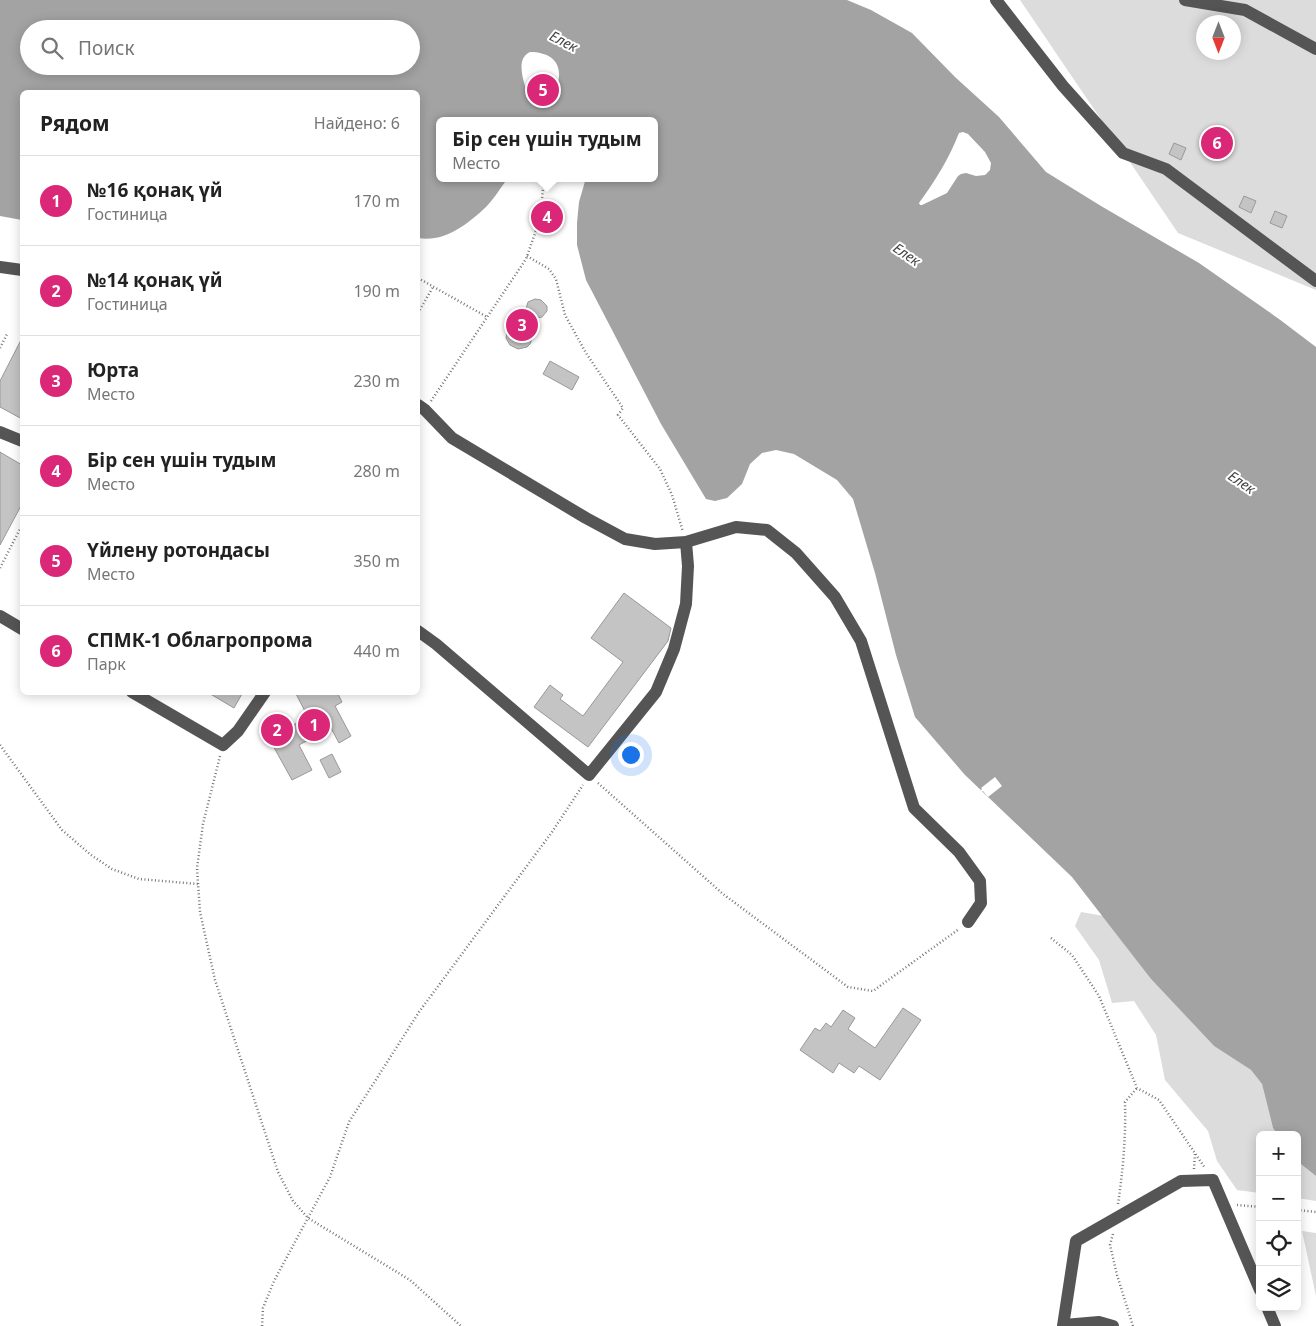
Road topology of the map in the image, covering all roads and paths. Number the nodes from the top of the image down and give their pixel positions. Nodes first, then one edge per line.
1 (996, 0) edge
2 (1185, 0) edge
3 (1316, 49) edge
4 (544, 182) edge
5 (526, 256) junction
6 (0, 267) edge
7 (20, 270) edge
8 (420, 279) edge
9 (1316, 280) edge
10 (433, 287) junction
11 (420, 310) edge
12 (487, 317) junction
13 (7, 334) dead end
14 (0, 348) edge
15 (421, 408) edge
16 (0, 432) edge
17 (20, 440) edge
18 (20, 529) edge
19 (686, 542) junction
20 (0, 568) edge
21 (0, 616) edge
22 (20, 628) edge
23 (420, 632) edge
24 (137, 695) edge
25 (263, 695) edge
26 (0, 745) edge
27 (223, 745) junction
28 (589, 775) junction
29 (198, 884) junction
30 (968, 922) joint
31 (1051, 938) dead end
32 (1213, 1180) junction
33 (1223, 1204) junction
34 (1256, 1207) edge
35 (1301, 1210) edge
36 (1316, 1212) edge
37 (308, 1218) junction
38 (1256, 1281) edge
39 (1269, 1311) edge
40 (1063, 1325) edge
41 (262, 1326) edge
42 (461, 1326) edge
43 (1113, 1326) edge
44 (1275, 1326) edge

1 - 9 lane
2 - 3 lane
4 - 5 path
5 - 12 path
5 - 19 path
6 - 7 lane
8 - 10 path
10 - 11 path
10 - 12 path
12 - 15 path
13 - 14 path
15 - 19 lane
16 - 17 lane
18 - 20 path
19 - 28 lane
19 - 30 lane
21 - 22 lane
23 - 28 lane
24 - 27 lane
25 - 27 lane
26 - 29 path
27 - 29 path
28 - 30 path
28 - 37 path
29 - 37 path
31 - 32 path
32 - 33 lane
32 - 40 lane
33 - 34 path
33 - 38 lane
35 - 36 path
37 - 41 path
37 - 42 path
39 - 44 lane
40 - 43 lane

